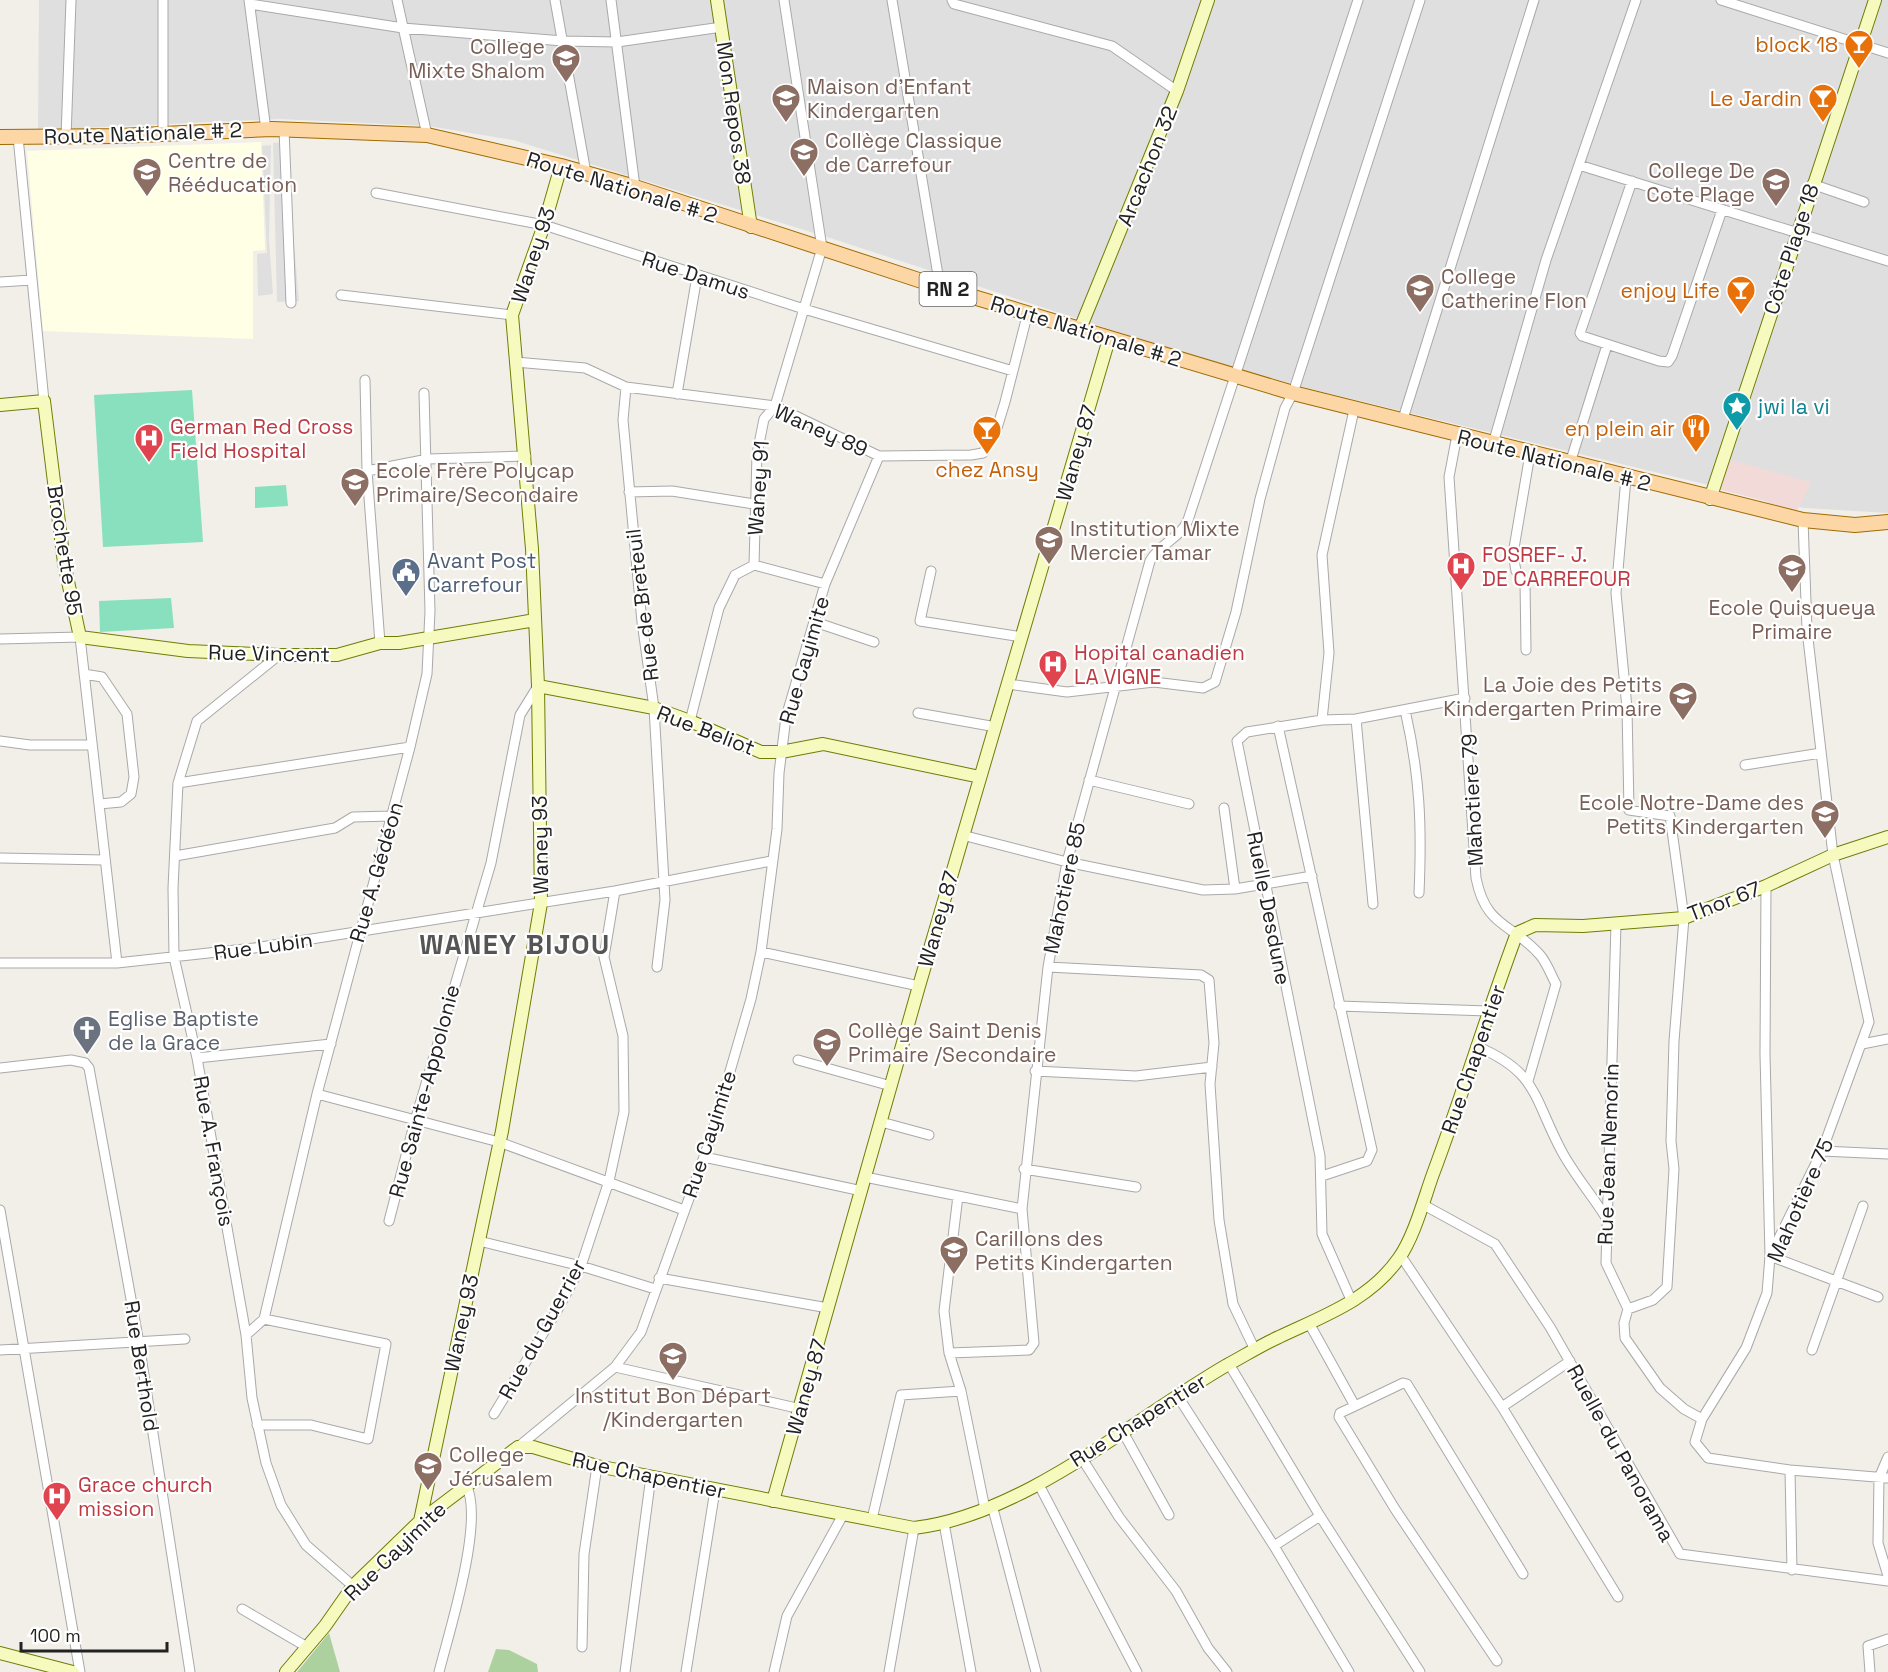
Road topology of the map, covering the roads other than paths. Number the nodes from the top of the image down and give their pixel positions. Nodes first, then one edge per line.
1 (71, 0) edge
2 (162, 0) edge
3 (397, 0) edge
4 (555, 0) edge
5 (611, 0) edge
6 (717, 0) edge
7 (784, 0) edge
8 (892, 0) edge
9 (952, 0) edge
10 (1208, 0) edge
11 (1358, 0) edge
12 (1420, 0) edge
13 (1534, 0) edge
14 (1636, 0) edge
15 (1721, 0) edge
16 (1875, 0) edge
17 (249, 2) edge
18 (722, 27) junction
19 (403, 28) junction
20 (563, 41) junction
21 (617, 42) junction
22 (1861, 44) junction
23 (1888, 53) edge
24 (1177, 92) junction
25 (284, 129) junction
26 (266, 130) junction
27 (163, 134) junction
28 (427, 135) junction
29 (0, 137) edge
30 (18, 137) junction
31 (66, 137) junction
32 (1579, 165) junction
33 (561, 166) junction
34 (586, 174) junction
35 (1632, 181) junction
36 (1812, 184) junction
37 (635, 187) junction
38 (376, 193) dead end
39 (1864, 202) dead end
40 (1722, 210) junction
41 (544, 225) junction
42 (751, 227) junction
43 (1796, 231) junction
44 (822, 248) junction
45 (1888, 261) edge
46 (697, 276) junction
47 (32, 280) junction
48 (0, 282) edge
49 (940, 287) junction
50 (341, 295) dead end
51 (291, 303) dead end
52 (804, 309) junction
53 (1028, 312) junction
54 (512, 315) junction
55 (1080, 329) junction
56 (1109, 339) junction
57 (1607, 345) junction
58 (515, 362) junction
59 (1013, 371) junction
60 (1235, 376) junction
61 (365, 380) dead end
62 (626, 387) junction
63 (424, 393) dead end
64 (1293, 393) junction
65 (677, 394) junction
66 (44, 401) junction
67 (0, 405) edge
68 (776, 406) junction
69 (1354, 410) junction
70 (1402, 422) junction
71 (1457, 435) junction
72 (1493, 444) junction
73 (1530, 454) junction
74 (526, 456) junction
75 (879, 456) junction
76 (428, 459) junction
77 (1570, 463) junction
78 (367, 471) junction
79 (1626, 478) junction
80 (629, 492) junction
81 (1710, 499) junction
82 (754, 504) junction
83 (1803, 520) junction
84 (1888, 522) edge
85 (754, 565) junction
86 (930, 571) dead end
87 (825, 584) junction
88 (535, 621) junction
89 (815, 622) junction
90 (80, 637) junction
91 (1022, 637) junction
92 (0, 639) edge
93 (430, 639) junction
94 (874, 642) dead end
95 (380, 643) junction
96 (1526, 650) dead end
97 (279, 655) junction
98 (84, 674) junction
99 (1008, 684) junction
100 (538, 686) junction
101 (1116, 687) junction
102 (1465, 698) junction
103 (654, 708) junction
104 (1405, 710) junction
105 (918, 712) dead end
106 (1356, 719) junction
107 (1322, 720) junction
108 (690, 721) junction
109 (1278, 726) junction
110 (996, 727) junction
111 (0, 741) edge
112 (92, 745) junction
113 (410, 747) junction
114 (781, 752) junction
115 (1821, 753) junction
116 (1745, 765) dead end
117 (980, 777) junction
118 (1089, 780) junction
119 (178, 783) junction
120 (99, 804) junction
121 (1189, 804) dead end
122 (1224, 808) dead end
123 (392, 816) junction
124 (962, 835) junction
125 (1888, 837) edge
126 (1833, 855) junction
127 (175, 856) junction
128 (0, 858) edge
129 (105, 860) junction
130 (771, 861) junction
131 (1067, 861) junction
132 (1312, 876) junction
133 (664, 882) junction
134 (1265, 884) junction
135 (1766, 886) junction
136 (1235, 889) junction
137 (615, 891) junction
138 (1419, 893) dead end
139 (541, 903) junction
140 (1373, 904) dead end
141 (473, 915) junction
142 (1684, 918) junction
143 (1616, 924) junction
144 (359, 933) junction
145 (1516, 933) junction
146 (761, 952) junction
147 (174, 957) junction
148 (0, 963) edge
149 (117, 963) junction
150 (657, 967) dead end
151 (1048, 967) junction
152 (918, 986) junction
153 (1339, 1006) junction
154 (1488, 1011) junction
155 (1888, 1039) edge
156 (331, 1044) junction
157 (1862, 1044) junction
158 (1476, 1046) junction
159 (197, 1058) junction
160 (798, 1060) dead end
161 (1212, 1067) junction
162 (0, 1068) edge
163 (1035, 1071) junction
164 (1528, 1081) junction
165 (891, 1086) junction
166 (317, 1094) junction
167 (415, 1121) junction
168 (881, 1122) junction
169 (929, 1135) dead end
170 (499, 1142) junction
171 (1822, 1151) junction
172 (1888, 1154) edge
173 (704, 1157) junction
174 (1024, 1169) junction
175 (1322, 1176) junction
176 (865, 1177) junction
177 (609, 1181) junction
178 (1136, 1187) dead end
179 (862, 1191) junction
180 (958, 1196) junction
181 (1422, 1204) junction
182 (1863, 1206) dead end
183 (1022, 1209) junction
184 (0, 1210) edge
185 (684, 1210) junction
186 (1605, 1216) junction
187 (389, 1221) dead end
188 (479, 1241) junction
189 (1401, 1256) junction
190 (1770, 1256) junction
191 (581, 1266) junction
192 (659, 1278) junction
193 (1836, 1281) junction
194 (655, 1289) junction
195 (1878, 1297) dead end
196 (1352, 1302) junction
197 (828, 1308) junction
198 (1628, 1309) junction
199 (264, 1319) junction
200 (1309, 1323) junction
201 (246, 1335) junction
202 (185, 1339) dead end
203 (139, 1343) junction
204 (0, 1350) edge
205 (23, 1350) junction
206 (1255, 1350) junction
207 (1812, 1350) dead end
208 (949, 1353) junction
209 (1570, 1361) junction
210 (1229, 1364) junction
211 (615, 1367) junction
212 (961, 1392) junction
213 (1177, 1395) junction
214 (1355, 1406) junction
215 (1502, 1407) junction
216 (801, 1409) junction
217 (494, 1414) dead end
218 (1702, 1419) junction
219 (257, 1425) junction
220 (1123, 1432) junction
221 (518, 1447) junction
222 (1082, 1457) junction
223 (1888, 1457) edge
224 (597, 1466) junction
225 (1790, 1470) junction
226 (651, 1476) junction
227 (1884, 1478) edge
228 (1038, 1483) junction
229 (466, 1485) junction
230 (715, 1490) junction
231 (773, 1501) junction
232 (988, 1507) junction
233 (844, 1513) junction
234 (1169, 1515) dead end
235 (1320, 1516) junction
236 (872, 1519) junction
237 (420, 1521) junction
238 (944, 1523) junction
239 (914, 1528) junction
240 (1274, 1546) junction
241 (1792, 1570) junction
242 (1523, 1574) dead end
243 (1888, 1576) edge
244 (1888, 1581) edge
245 (353, 1586) junction
246 (1617, 1597) dead end
247 (242, 1609) dead end
248 (1888, 1640) edge
249 (307, 1647) junction
250 (582, 1647) dead end
251 (0, 1653) edge
252 (1497, 1661) dead end
253 (73, 1672) edge
254 (80, 1672) edge
255 (190, 1672) edge
256 (286, 1672) edge
257 (439, 1672) edge
258 (625, 1672) edge
259 (686, 1672) edge
260 (774, 1672) edge
261 (889, 1672) edge
262 (971, 1672) edge
263 (1036, 1672) edge
264 (1137, 1672) edge
265 (1227, 1672) edge
266 (1349, 1672) edge
267 (1420, 1672) edge
268 (1870, 1672) edge

1 - 31 street
2 - 27 street
3 - 19 street
4 - 20 street
5 - 21 street
6 - 18 street, Mon Repos 38
7 - 44 street
8 - 49 street
9 - 24 street
10 - 24 street, Arcachon 32
11 - 60 street, Mahotiere 85
12 - 64 street
13 - 70 street
14 - 32 street
15 - 22 street
16 - 22 street, Côte Plage 18
17 - 19 street
17 - 26 street
18 - 21 street
18 - 42 street, Mon Repos 38
19 - 20 street
19 - 28 street
20 - 21 street
20 - 34 street
21 - 37 street
22 - 23 street
22 - 36 street, Côte Plage 18
24 - 55 street, Arcachon 32
25 - 26 main road, Route Nationale # 2 / RN 2
25 - 28 main road, Route Nationale # 2 / RN 2
25 - 51 street
26 - 27 main road, Route Nationale # 2 / RN 2
27 - 31 main road, Route Nationale # 2 / RN 2
28 - 33 main road, Route Nationale # 2 / RN 2
29 - 30 main road, Route Nationale # 2 / RN 2
30 - 31 main road, Route Nationale # 2 / RN 2
30 - 47 street, Brochette 95
32 - 35 street
32 - 72 street
33 - 34 main road, Route Nationale # 2 / RN 2
33 - 41 street, Waney 93
34 - 37 main road, Route Nationale # 2 / RN 2
35 - 40 street
35 - 57 street
36 - 39 street
36 - 43 street, Côte Plage 18
37 - 42 main road, Route Nationale # 2 / RN 2
38 - 41 street, Rue Damus
40 - 43 street
40 - 57 street
41 - 46 street, Rue Damus
41 - 54 street, Waney 93
42 - 44 main road, Route Nationale # 2 / RN 2
43 - 45 street
43 - 81 street, Côte Plage 18
44 - 49 main road, Route Nationale # 2 / RN 2
44 - 52 street, Waney 91
46 - 52 street, Rue Damus
46 - 65 street
47 - 48 street
47 - 66 street, Brochette 95
49 - 53 main road, Route Nationale # 2 / RN 2
50 - 54 street
52 - 59 street, Rue Damus
52 - 68 street, Waney 91
53 - 55 main road, Route Nationale # 2 / RN 2
53 - 59 street, Waney 89
54 - 58 street, Waney 93
55 - 56 main road, Route Nationale # 2 / RN 2
56 - 60 main road, Route Nationale # 2 / RN 2
56 - 91 street, Waney 87
57 - 77 street
58 - 62 street, Waney 89
58 - 74 street, Waney 93
59 - 75 street, Waney 89
60 - 64 main road, Route Nationale # 2 / RN 2
60 - 101 street, Mahotiere 85
61 - 78 street
62 - 65 street, Waney 89
62 - 80 street, Rue de Breteuil
63 - 76 street, Rue A. Gédéon
64 - 69 main road, Route Nationale # 2 / RN 2
64 - 101 street
65 - 68 street, Waney 89
66 - 67 street
66 - 90 street, Brochette 95
68 - 75 street, Waney 89
68 - 82 street, Waney 91
69 - 70 main road, Route Nationale # 2 / RN 2
69 - 107 street
70 - 71 main road, Route Nationale # 2 / RN 2
71 - 72 main road, Route Nationale # 2 / RN 2
71 - 102 street, Mahotiere 79
72 - 73 main road, Route Nationale # 2 / RN 2
73 - 77 main road, Route Nationale # 2 / RN 2
73 - 96 street
74 - 76 street
74 - 88 street, Waney 93
75 - 87 street, Rue Cayimite
76 - 78 street
76 - 93 street, Rue A. Gédéon
77 - 79 main road, Route Nationale # 2 / RN 2
78 - 95 street
79 - 81 main road, Route Nationale # 2 / RN 2
79 - 142 street
80 - 82 street
80 - 103 street, Rue de Breteuil
81 - 83 main road, Route Nationale # 2 / RN 2
82 - 85 street, Waney 91
83 - 84 main road, Route Nationale # 2 / RN 2
83 - 115 street, Mahotière 75
85 - 87 street
85 - 108 street, Waney 91
86 - 91 street
87 - 89 street, Rue Cayimite
88 - 93 street, Rue Vincent
88 - 100 street, Waney 93
89 - 94 street
89 - 114 street, Rue Cayimite
90 - 92 street, Rue Vincent
90 - 97 street, Rue Vincent
90 - 98 street, Brochette 95
91 - 99 street, Waney 87
93 - 95 street, Rue Vincent
93 - 113 street, Rue A. Gédéon
95 - 97 street, Rue Vincent
97 - 119 street, Rue A. François
98 - 112 street, Brochette 95
98 - 120 street
99 - 101 street
99 - 110 street, Waney 87
100 - 103 street, Rue Beliot
100 - 139 street, Waney 93
100 - 141 street, Rue Sainte-Appolonie
101 - 118 street, Mahotiere 85
102 - 104 street, Ruelle Desdune
102 - 145 street, Mahotiere 79
103 - 108 street, Rue Beliot
103 - 133 street, Rue de Breteuil
104 - 106 street, Ruelle Desdune
104 - 138 street
105 - 110 street
106 - 107 street, Ruelle Desdune
106 - 140 street
107 - 109 street, Ruelle Desdune
108 - 114 street, Rue Beliot
109 - 132 street
109 - 134 street, Ruelle Desdune
110 - 117 street, Waney 87
111 - 112 street
112 - 120 street, Brochette 95
113 - 119 street
113 - 123 street, Rue A. Gédéon
114 - 117 street, Rue Beliot
114 - 130 street, Rue Cayimite
115 - 116 street
115 - 126 street, Mahotière 75
117 - 124 street, Waney 87
118 - 121 street
118 - 131 street, Mahotiere 85
119 - 127 street, Rue A. François
120 - 129 street, Brochette 95
122 - 136 street
123 - 127 street
123 - 144 street, Rue A. Gédéon
124 - 131 street
124 - 152 street, Waney 87
125 - 126 street, Thor 67
126 - 135 street, Thor 67
126 - 157 street, Mahotière 75
127 - 147 street, Rue A. François
128 - 129 street
129 - 149 street, Brochette 95
130 - 133 street, Rue Lubin
130 - 146 street, Rue Cayimite
131 - 136 street
131 - 151 street, Mahotiere 85
132 - 134 street
132 - 153 street
133 - 137 street, Rue Lubin
133 - 150 street, Rue de Breteuil
134 - 136 street
134 - 175 street, Ruelle Desdune
135 - 142 street, Thor 67
135 - 190 street
137 - 139 street, Rue Lubin
137 - 177 street, Rue du Guerrier
139 - 141 street, Rue Lubin
139 - 170 street, Waney 93
141 - 144 street, Rue Lubin
141 - 167 street, Rue Sainte-Appolonie
142 - 143 street, Thor 67
142 - 198 street
143 - 145 street, Thor 67
143 - 186 street, Rue Jean Nemorin
144 - 147 street, Rue Lubin
144 - 156 street, Rue A. Gédéon
145 - 154 street, Rue Chapentier
145 - 164 street, Mahotiere 79
146 - 152 street
146 - 173 street, Rue Cayimite
147 - 149 street, Rue Lubin
147 - 159 street, Rue A. François
148 - 149 street, Rue Lubin
151 - 161 street
151 - 163 street, Mahotiere 85
152 - 165 street, Waney 87
153 - 154 street
153 - 175 street
154 - 158 street, Rue Chapentier
155 - 157 street
156 - 159 street
156 - 166 street, Rue A. Gédéon
157 - 171 street, Mahotière 75
158 - 164 street
158 - 181 street, Rue Chapentier
159 - 201 street, Rue A. François
160 - 165 street
161 - 163 street
161 - 206 street
162 - 203 street, Rue Berthold
163 - 174 street, Mahotiere 85
164 - 186 street
165 - 168 street, Waney 87
166 - 167 street
166 - 199 street, Rue A. Gédéon
167 - 170 street
167 - 187 street, Rue Sainte-Appolonie
168 - 169 street
168 - 176 street, Waney 87
170 - 177 street
170 - 188 street, Waney 93
171 - 172 street
171 - 190 street, Mahotière 75
173 - 179 street
173 - 185 street, Rue Cayimite
174 - 178 street
174 - 183 street, Mahotiere 85
175 - 196 street, Ruelle Desdune
176 - 179 street, Waney 87
176 - 180 street
177 - 185 street
177 - 191 street, Rue du Guerrier
179 - 197 street, Waney 87
180 - 183 street
180 - 208 street
181 - 189 street, Rue Chapentier
181 - 209 street, Ruelle du Panorama
182 - 193 street
183 - 208 street, Mahotiere 85
184 - 205 street
185 - 192 street, Rue Cayimite
186 - 198 street, Rue Jean Nemorin
188 - 191 street
188 - 237 street, Waney 93
189 - 196 street, Rue Chapentier
189 - 215 street
190 - 193 street
190 - 218 street, Mahotière 75
191 - 194 street
191 - 217 street, Rue du Guerrier
192 - 194 street, Rue Cayimite
192 - 197 street
193 - 195 street
193 - 207 street
194 - 211 street, Rue Cayimite
196 - 200 street, Rue Chapentier
197 - 216 street, Waney 87
198 - 218 street
199 - 201 street
199 - 219 street
200 - 206 street, Rue Chapentier
200 - 214 street
201 - 219 street, Rue A. François
202 - 203 street
203 - 205 street
203 - 255 street, Rue Berthold
204 - 205 street
205 - 254 street
206 - 210 street, Rue Chapentier
208 - 212 street
209 - 215 street
209 - 241 street, Ruelle du Panorama
210 - 213 street, Rue Chapentier
210 - 235 street
211 - 216 street
211 - 221 street, Rue Cayimite
212 - 232 street
212 - 236 street
213 - 220 street, Rue Chapentier
213 - 240 street
214 - 242 street
214 - 252 street
215 - 246 street
216 - 231 street, Waney 87
218 - 225 street, Mahotière 75
219 - 245 street, Rue A. François
220 - 222 street, Rue Chapentier
220 - 234 street
221 - 224 street, Rue Chapentier
221 - 229 street, Rue Cayimite
222 - 228 street, Rue Chapentier
222 - 265 street
223 - 227 street
224 - 226 street, Rue Chapentier
224 - 250 street
225 - 227 street, Mahotière 75
225 - 241 street
226 - 230 street, Rue Chapentier
226 - 258 street
227 - 243 street
228 - 232 street, Rue Chapentier
228 - 264 street
229 - 237 street, Rue Cayimite
229 - 257 street
230 - 231 street, Rue Chapentier
230 - 259 street
231 - 233 street, Rue Chapentier
232 - 238 street, Rue Chapentier
232 - 263 street
233 - 236 street, Rue Chapentier
233 - 260 street
235 - 240 street
235 - 267 street
236 - 239 street, Rue Chapentier
237 - 245 street, Rue Cayimite
238 - 239 street, Rue Chapentier
238 - 262 street
239 - 261 street
240 - 266 street
241 - 244 street, Ruelle du Panorama
245 - 249 street, Rue Cayimite
247 - 249 street
248 - 268 street
249 - 256 street, Rue Cayimite
251 - 253 street

